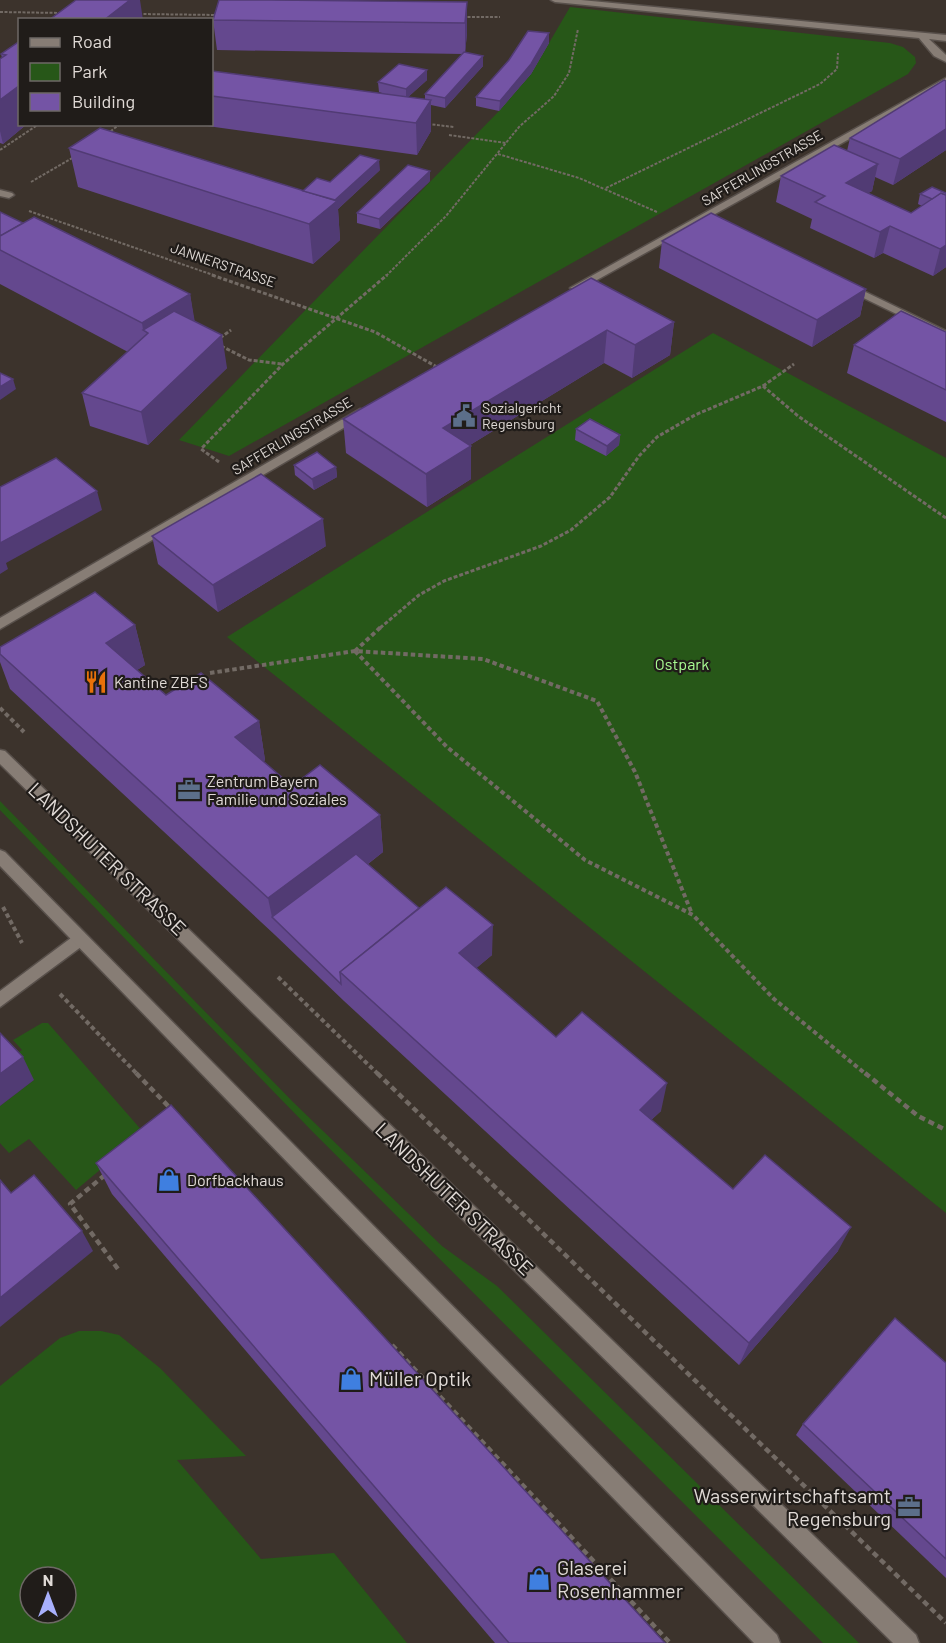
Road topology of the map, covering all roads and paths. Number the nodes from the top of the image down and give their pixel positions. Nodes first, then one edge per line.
1 (555, 0) edge
2 (572, 1) edge
3 (0, 12) edge
4 (72, 13) edge
5 (131, 14) dead end
6 (167, 14) junction
7 (191, 15) junction
8 (227, 15) edge
9 (453, 17) edge
10 (500, 17) dead end
11 (165, 18) edge
12 (190, 18) edge
13 (825, 26) junction
14 (922, 36) junction
15 (946, 38) edge
16 (946, 59) edge
17 (946, 81) edge
18 (420, 123) edge
19 (36, 126) edge
20 (117, 126) edge
21 (454, 127) dead end
22 (449, 135) dead end
23 (102, 138) edge
24 (506, 143) junction
25 (0, 150) edge
26 (498, 154) junction
27 (74, 157) dead end
28 (606, 188) junction
29 (4, 194) edge
30 (689, 227) junction
31 (832, 279) edge
32 (560, 297) edge
33 (336, 319) junction
34 (231, 330) dead end
35 (946, 335) edge
36 (283, 364) junction
37 (794, 364) dead end
38 (437, 367) edge
39 (763, 386) junction
40 (367, 409) edge
41 (247, 481) junction
42 (946, 518) edge
43 (0, 624) edge
44 (355, 651) junction
45 (210, 673) dead end
46 (0, 708) edge
47 (26, 733) dead end
48 (0, 755) edge
49 (0, 856) edge
50 (0, 901) edge
51 (693, 915) junction
52 (79, 939) junction
53 (38, 972) junction
54 (275, 974) dead end
55 (0, 1000) edge
56 (178, 1116) edge
57 (946, 1130) edge
58 (115, 1167) edge
59 (118, 1269) dead end
60 (388, 1341) edge
61 (946, 1623) edge
62 (670, 1643) edge
63 (769, 1643) edge
64 (908, 1643) edge

1 - 2 street
2 - 13 street
2 - 24 path
3 - 4 path
5 - 6 path
6 - 7 path
6 - 11 path
7 - 8 path
7 - 12 path
9 - 10 path
13 - 14 street
13 - 28 path
14 - 15 street
14 - 16 street
17 - 30 street, SAFFERLINGSTRASSE
18 - 21 path
19 - 25 path
20 - 23 path
22 - 24 path
24 - 26 path
26 - 28 path
26 - 33 path
27 - 29 path
28 - 30 path
29 - 33 path, JANNERSTRASSE
30 - 32 street, SAFFERLINGSTRASSE
31 - 35 street
33 - 36 path
33 - 38 path, JANNERSTRASSE
34 - 36 path
36 - 41 path
37 - 39 path
39 - 42 path
39 - 44 path
40 - 41 street, SAFFERLINGSTRASSE
41 - 43 street, SAFFERLINGSTRASSE
44 - 45 path
44 - 51 path
44 - 51 path
46 - 47 path
48 - 64 street, LANDSHUTER STRASSE
49 - 52 street
50 - 53 path
51 - 57 path
52 - 53 street
52 - 63 street
53 - 55 street
53 - 56 path
54 - 61 path
58 - 59 path
60 - 62 path

